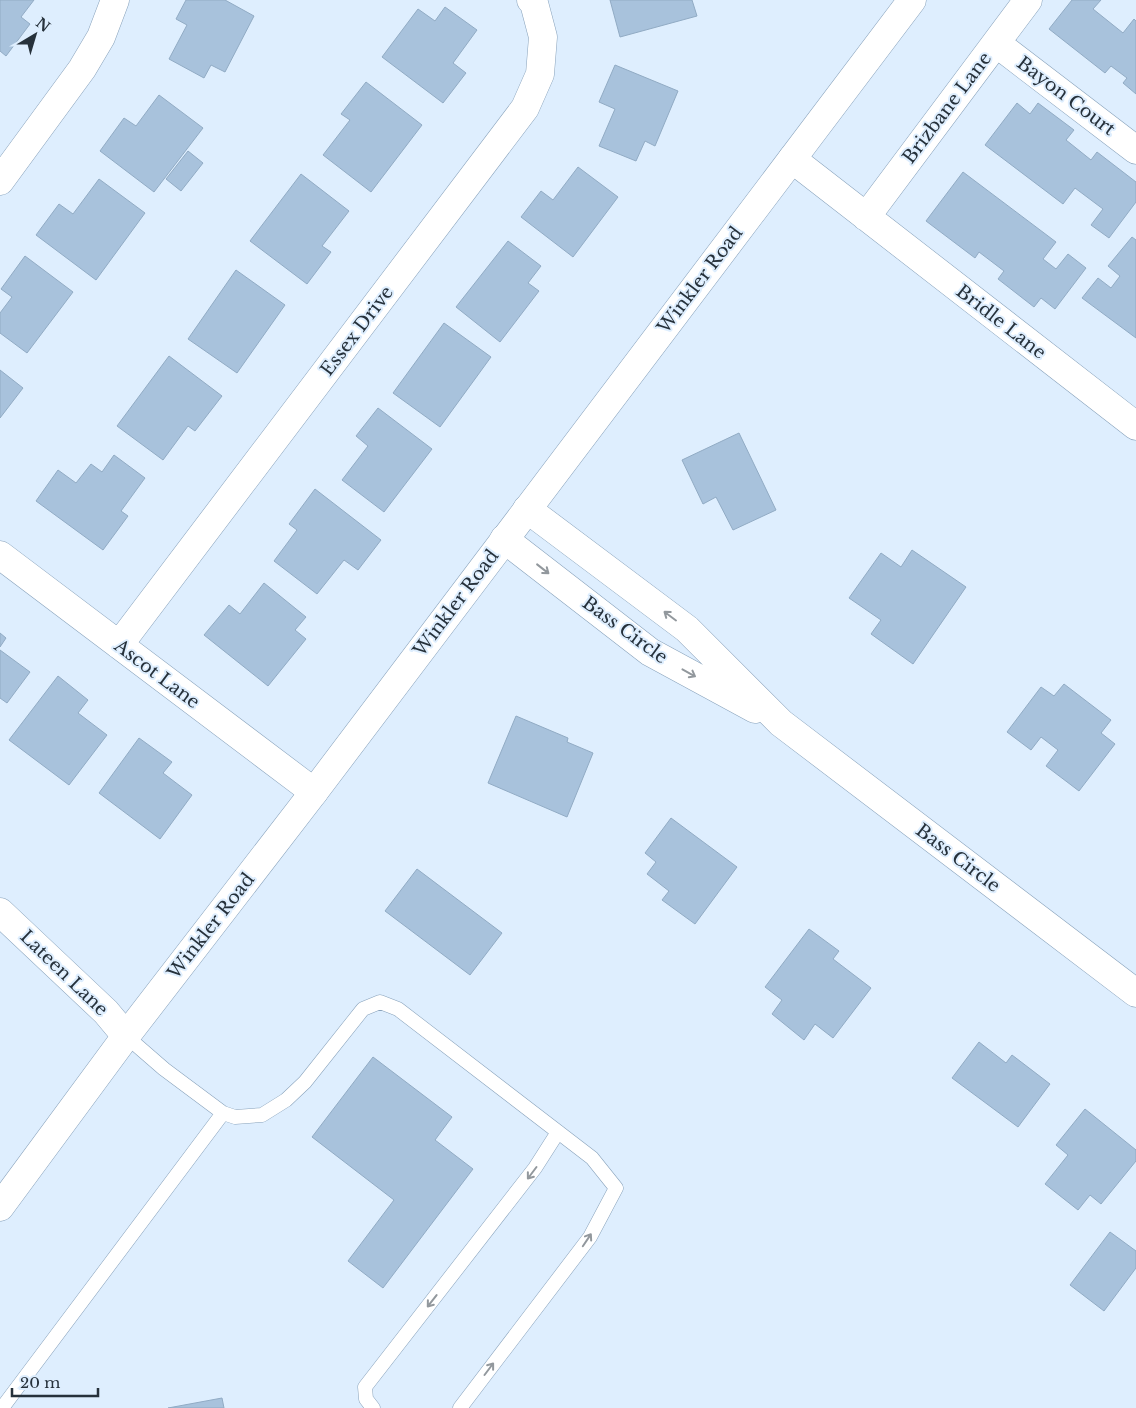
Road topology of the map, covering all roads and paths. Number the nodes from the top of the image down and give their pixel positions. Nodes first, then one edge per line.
1 (115, 0) edge
2 (532, 0) edge
3 (912, 0) edge
4 (1028, 0) edge
5 (996, 43) junction
6 (1136, 150) edge
7 (792, 159) junction
8 (0, 181) edge
9 (866, 216) junction
10 (1136, 426) edge
11 (527, 509) junction
12 (504, 539) junction
13 (0, 555) edge
14 (119, 645) junction
15 (781, 723) junction
16 (314, 792) junction
17 (0, 912) edge
18 (1136, 993) edge
19 (126, 1036) junction
20 (223, 1112) junction
21 (558, 1132) junction
22 (0, 1207) edge
23 (2, 1408) edge
24 (373, 1408) edge
25 (460, 1408) edge

1 - 8 street
2 - 14 street, Essex Drive
3 - 7 street, Winkler Road
4 - 5 street, Brizbane Lane
5 - 6 street, Bayon Court
5 - 9 street, Brizbane Lane
7 - 9 street, Bridle Lane
7 - 11 street, Winkler Road
9 - 10 street, Bridle Lane
11 - 12 street, Winkler Road
15 -> 11 street, Bass Circle
12 -> 15 street, Bass Circle
12 - 16 street, Winkler Road
13 - 14 street, Ascot Lane
14 - 16 street, Ascot Lane
15 - 18 street, Bass Circle
16 - 19 street, Winkler Road
17 - 19 street, Lateen Lane
19 - 20 lane
19 - 22 street, Winkler Road
20 - 21 lane
20 - 23 lane
21 -> 24 lane
25 -> 21 lane

